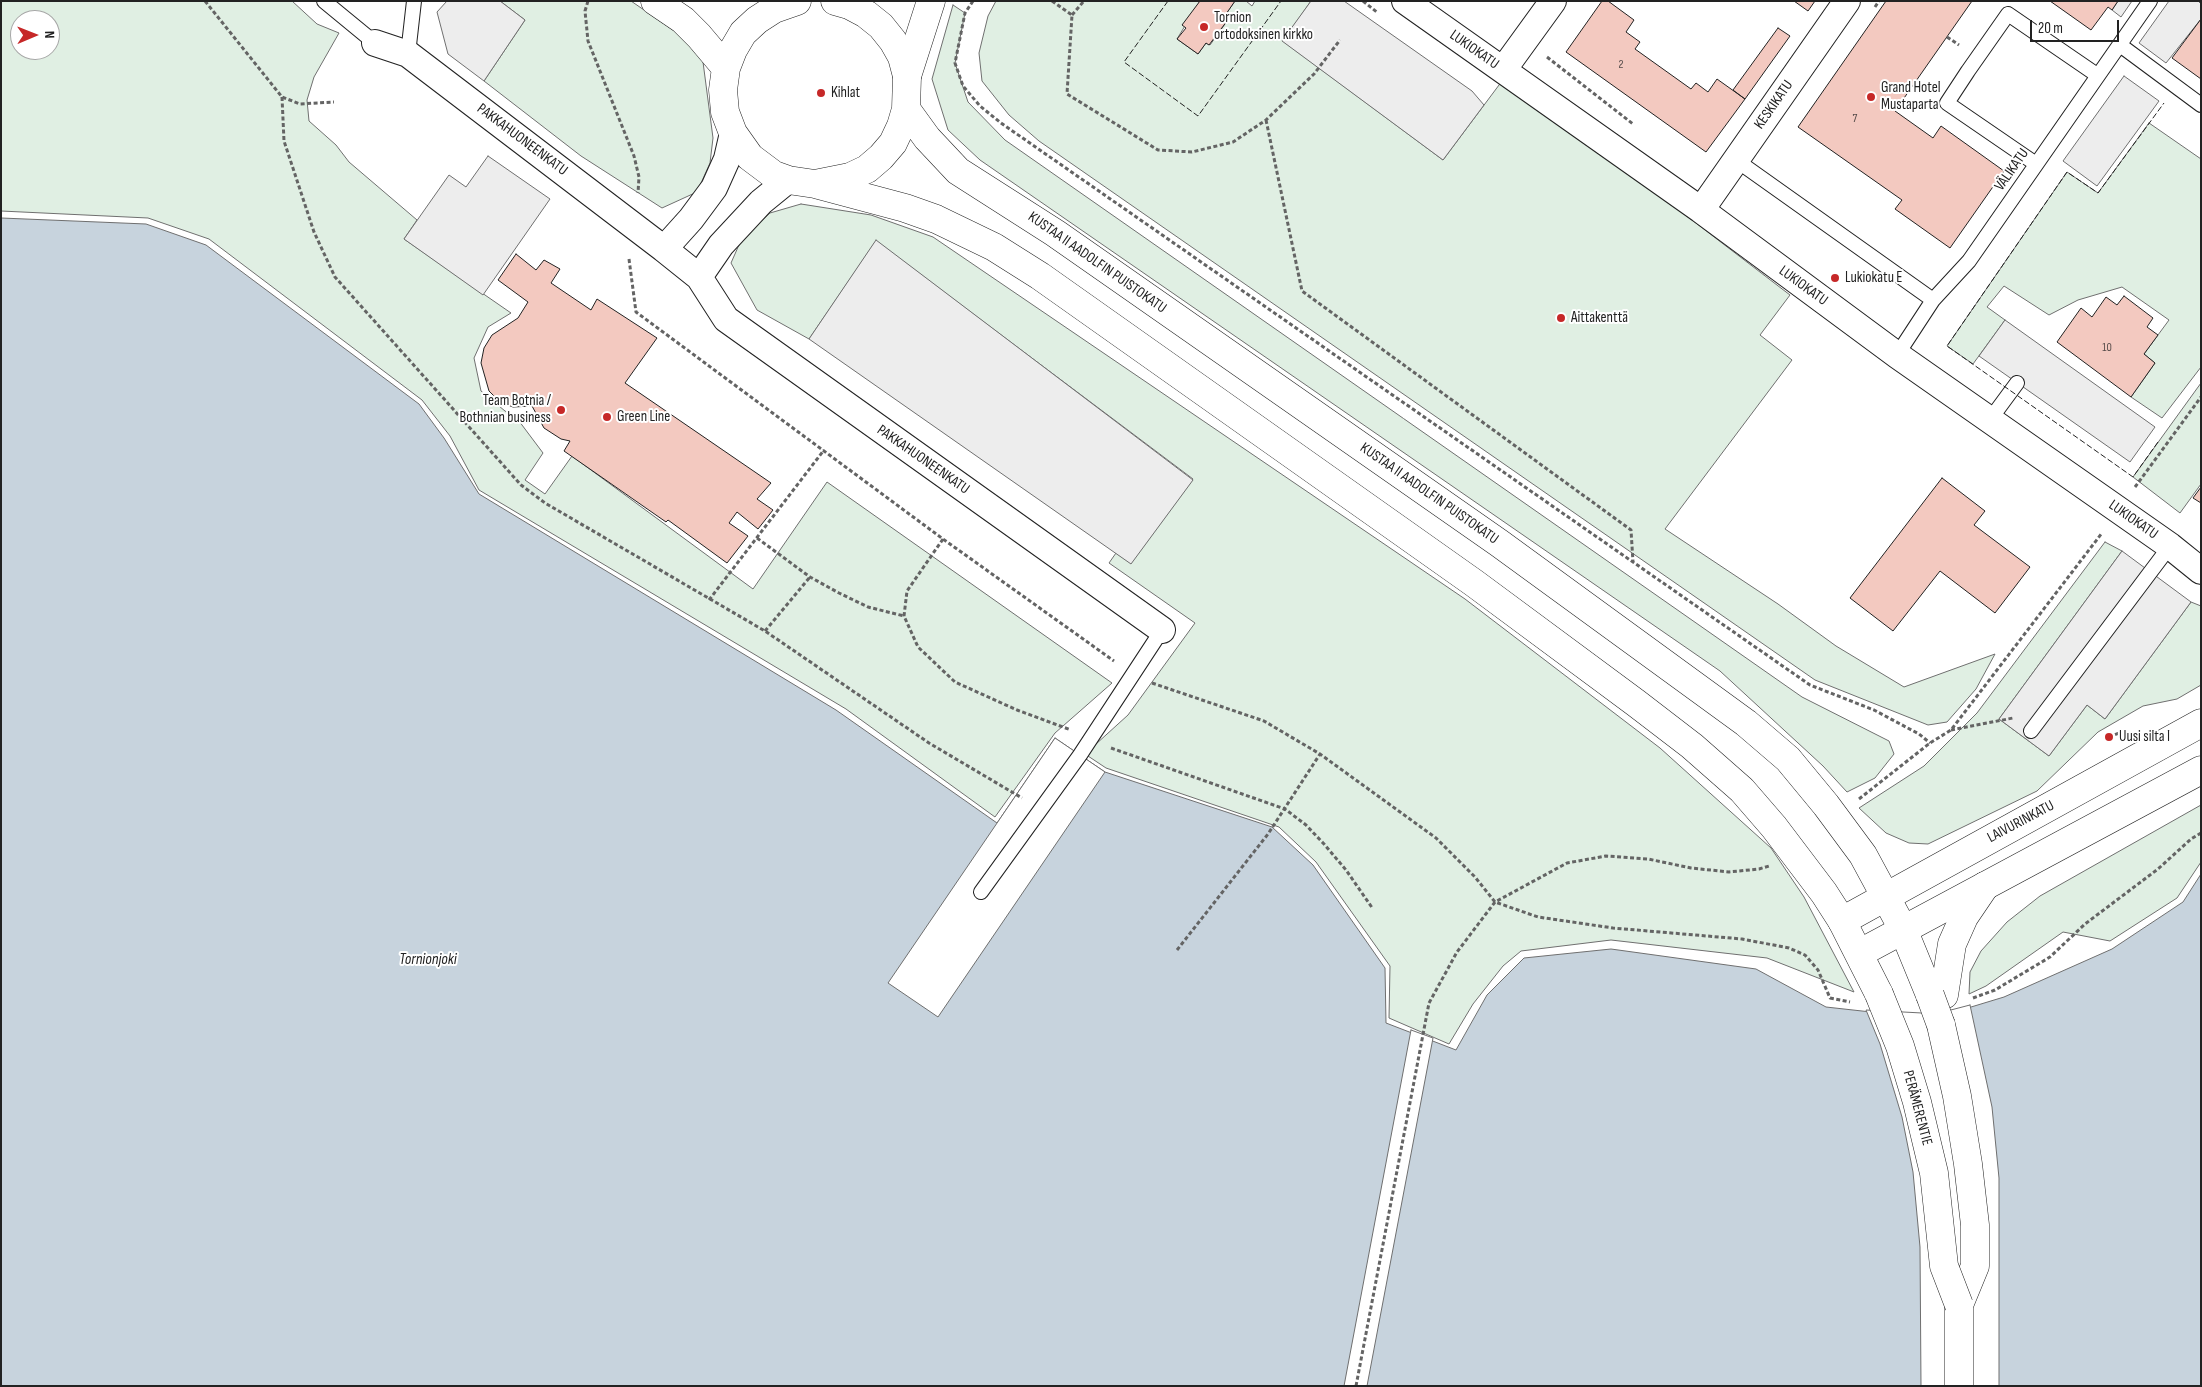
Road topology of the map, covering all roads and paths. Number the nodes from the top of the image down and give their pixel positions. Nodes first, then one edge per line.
1 (205, 1) edge
2 (324, 1) edge
3 (414, 1) edge
4 (655, 1) edge
5 (797, 1) edge
6 (931, 1) edge
7 (973, 1) edge
8 (1052, 1) edge
9 (1084, 1) edge
10 (1405, 1) edge
11 (1553, 1) edge
12 (1847, 1) edge
13 (2150, 1) edge
14 (846, 3) edge
15 (1072, 15) junction
16 (1340, 40) dead end
17 (1525, 40) junction
18 (375, 43) joint
19 (2120, 45) junction
20 (408, 54) junction
21 (726, 68) junction
22 (1503, 70) junction
23 (907, 76) junction
24 (2097, 76) junction
25 (282, 97) junction
26 (334, 102) dead end
27 (2201, 105) edge
28 (906, 109) junction
29 (1266, 120) junction
30 (1638, 128) dead end
31 (733, 133) junction
32 (1736, 160) junction
33 (2036, 164) junction
34 (788, 180) junction
35 (814, 184) junction
36 (1701, 210) junction
37 (664, 249) junction
38 (699, 277) junction
39 (1932, 300) junction
40 (1897, 355) junction
41 (2017, 383) dead end
42 (2201, 397) edge
43 (1989, 421) junction
44 (824, 450) dead end
45 (2119, 510) junction
46 (757, 538) junction
47 (943, 539) dead end
48 (2170, 546) junction
49 (1632, 562) junction
50 (2201, 571) edge
51 (810, 577) junction
52 (709, 600) junction
53 (904, 616) junction
54 (1162, 630) joint
55 (764, 631) junction
56 (2201, 723) edge
57 (1951, 730) junction
58 (2031, 731) joint
59 (1092, 737) junction
60 (1930, 744) junction
61 (1320, 754) dead end
62 (2201, 770) edge
63 (1859, 798) dead end
64 (1285, 809) junction
65 (1042, 810) junction
66 (1773, 864) dead end
67 (1985, 886) junction
68 (981, 892) dead end
69 (1887, 896) junction
70 (1372, 909) dead end
71 (1842, 921) junction
72 (1903, 929) junction
73 (1177, 950) dead end
74 (1860, 953) junction
75 (1937, 995) junction
76 (1959, 1305) junction
77 (1356, 1386) edge
78 (1959, 1386) edge

1 - 25 path
2 - 18 lane
3 - 20 lane
4 - 21 main road
5 - 21 main road
6 - 23 main road
7 - 49 path
8 - 15 path
9 - 15 path
10 - 22 street, LUKIOKATU
11 - 17 street
12 - 32 street, KESKIKATU
13 - 19 lane, VÄLIKATU
14 - 23 main road
15 - 29 path
16 - 29 path
17 - 22 street
17 - 30 path
18 - 20 street, PAKKAHUONEENKATU
19 - 24 lane, VÄLIKATU
19 - 27 lane
20 - 37 street, PAKKAHUONEENKATU
21 - 31 main road
22 - 36 street, LUKIOKATU
23 - 28 main road
24 - 33 lane, VÄLIKATU
24 - 33 lane
25 - 26 path
25 - 52 path
28 - 35 main road
28 - 69 main road, KUSTAA II AADOLFIN PUISTOKATU
29 - 49 path
31 - 34 main road
31 - 37 street
32 - 36 street, KESKIKATU
32 - 39 lane
33 - 39 lane, VÄLIKATU
34 - 35 main road
34 - 38 street
35 - 71 main road
36 - 40 street, LUKIOKATU
37 - 38 street, PAKKAHUONEENKATU
38 - 54 street, PAKKAHUONEENKATU
39 - 40 lane, VÄLIKATU
40 - 43 street, LUKIOKATU
41 - 43 lane
42 - 45 path
43 - 45 street, LUKIOKATU
44 - 46 path
45 - 48 street, LUKIOKATU
45 - 57 path
46 - 51 path
46 - 52 path
47 - 53 path
48 - 50 street, LUKIOKATU
48 - 58 lane
49 - 60 path
51 - 53 path
51 - 55 path
52 - 55 path
53 - 59 path
54 - 59 lane
55 - 65 path
56 - 69 main road, LAIVURINKATU
57 - 58 path
57 - 60 path
59 - 64 path
59 - 65 lane
60 - 63 path
61 - 64 path
62 - 67 main road
64 - 70 path
64 - 73 path
65 - 68 lane
66 - 77 path
67 - 72 main road
67 - 75 main road
69 - 71 main road, LAIVURINKATU
69 - 72 main road, KUSTAA II AADOLFIN PUISTOKATU
71 - 74 main road, PERÄMERENTIE
72 - 74 main road
72 - 75 main road, PERÄMERENTIE
74 - 76 main road, PERÄMERENTIE, bridge
75 - 76 main road, PERÄMERENTIE, bridge
76 - 78 main road, PERÄMERENTIE

